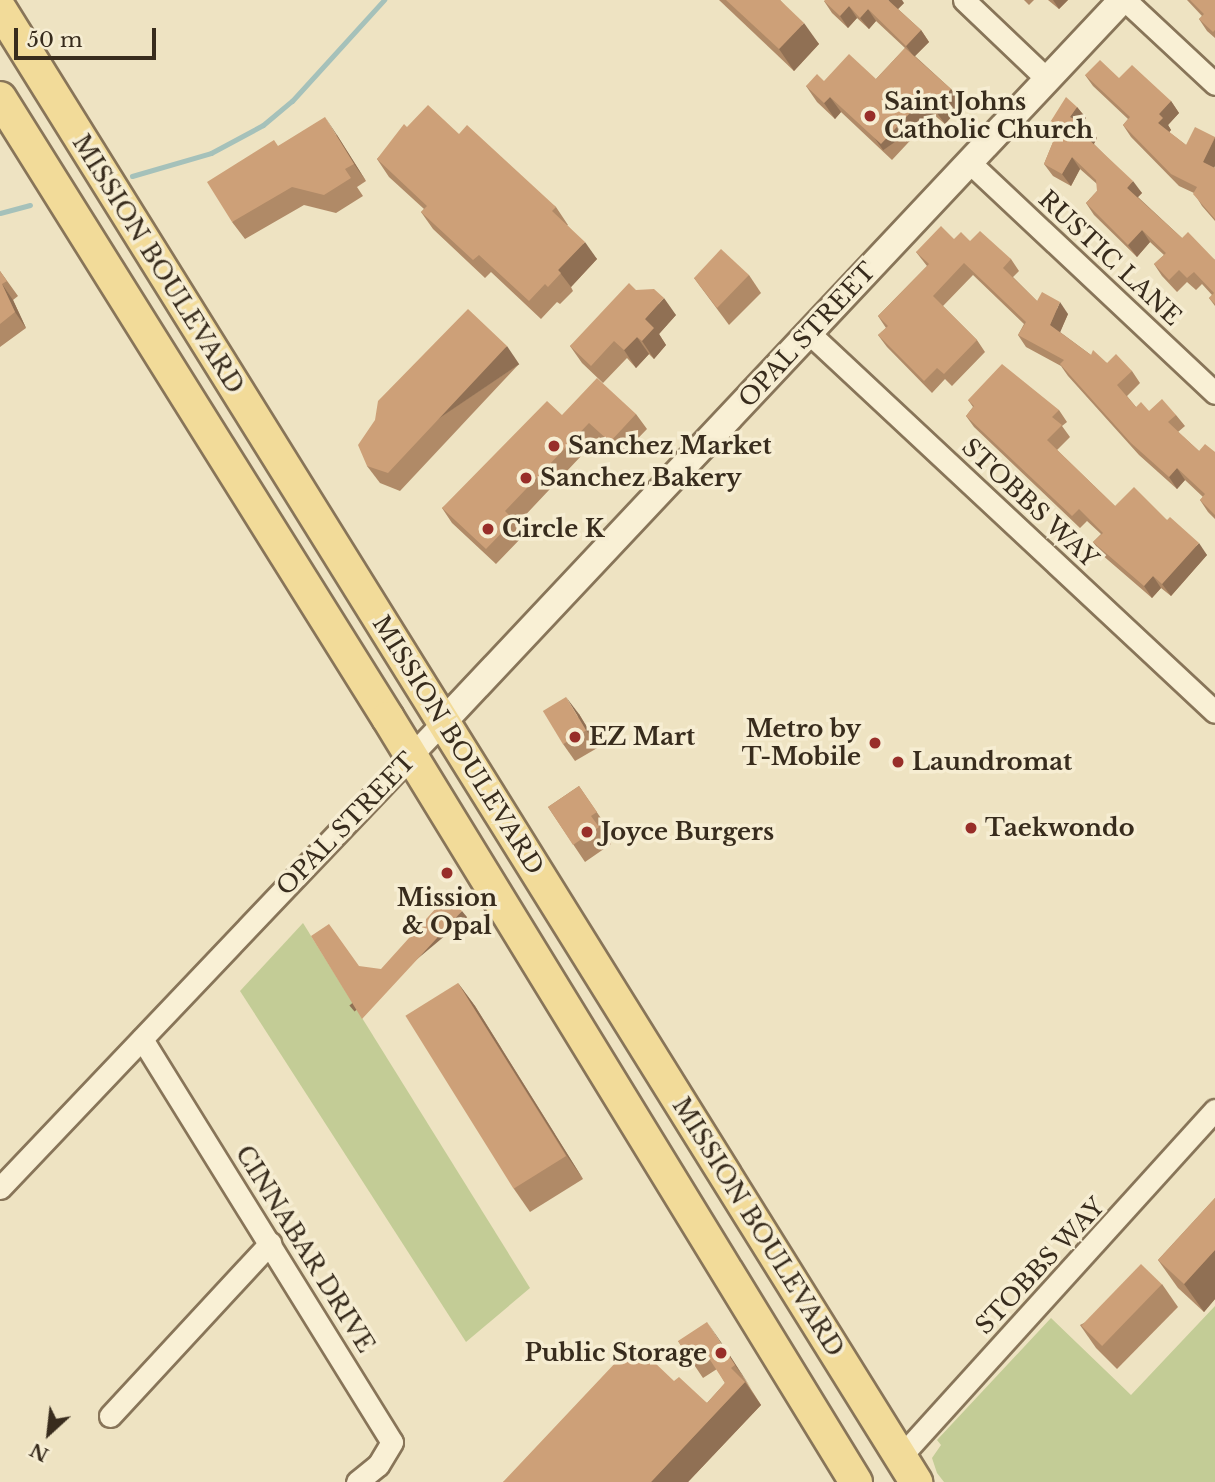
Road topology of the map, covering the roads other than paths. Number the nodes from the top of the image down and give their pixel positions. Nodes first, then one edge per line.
1 (964, 0) edge
2 (1123, 0) edge
3 (0, 9) edge
4 (1047, 79) junction
5 (1215, 84) edge
6 (0, 99) edge
7 (968, 161) junction
8 (809, 333) junction
9 (1215, 393) edge
10 (1215, 712) edge
11 (444, 721) junction
12 (409, 757) junction
13 (142, 1039) junction
14 (1215, 1110) edge
15 (0, 1188) edge
16 (270, 1243) junction
17 (110, 1416) dead end
18 (908, 1469) edge
19 (357, 1482) edge
20 (856, 1482) edge

1 - 4 street
2 - 4 street, OPAL STREET
2 - 5 street
3 - 11 main road, MISSION BOULEVARD
4 - 7 street, OPAL STREET
6 - 12 main road, MISSION BOULEVARD
7 - 8 street, OPAL STREET
7 - 9 street, RUSTIC LANE
8 - 10 street, STOBBS WAY
8 - 11 street, OPAL STREET
11 - 12 street, OPAL STREET
11 - 18 main road, MISSION BOULEVARD
12 - 13 street, OPAL STREET
12 - 20 main road, MISSION BOULEVARD
13 - 15 street, OPAL STREET
13 - 16 street, CINNABAR DRIVE
14 - 18 street, STOBBS WAY
16 - 17 street
16 - 19 street, CINNABAR DRIVE

